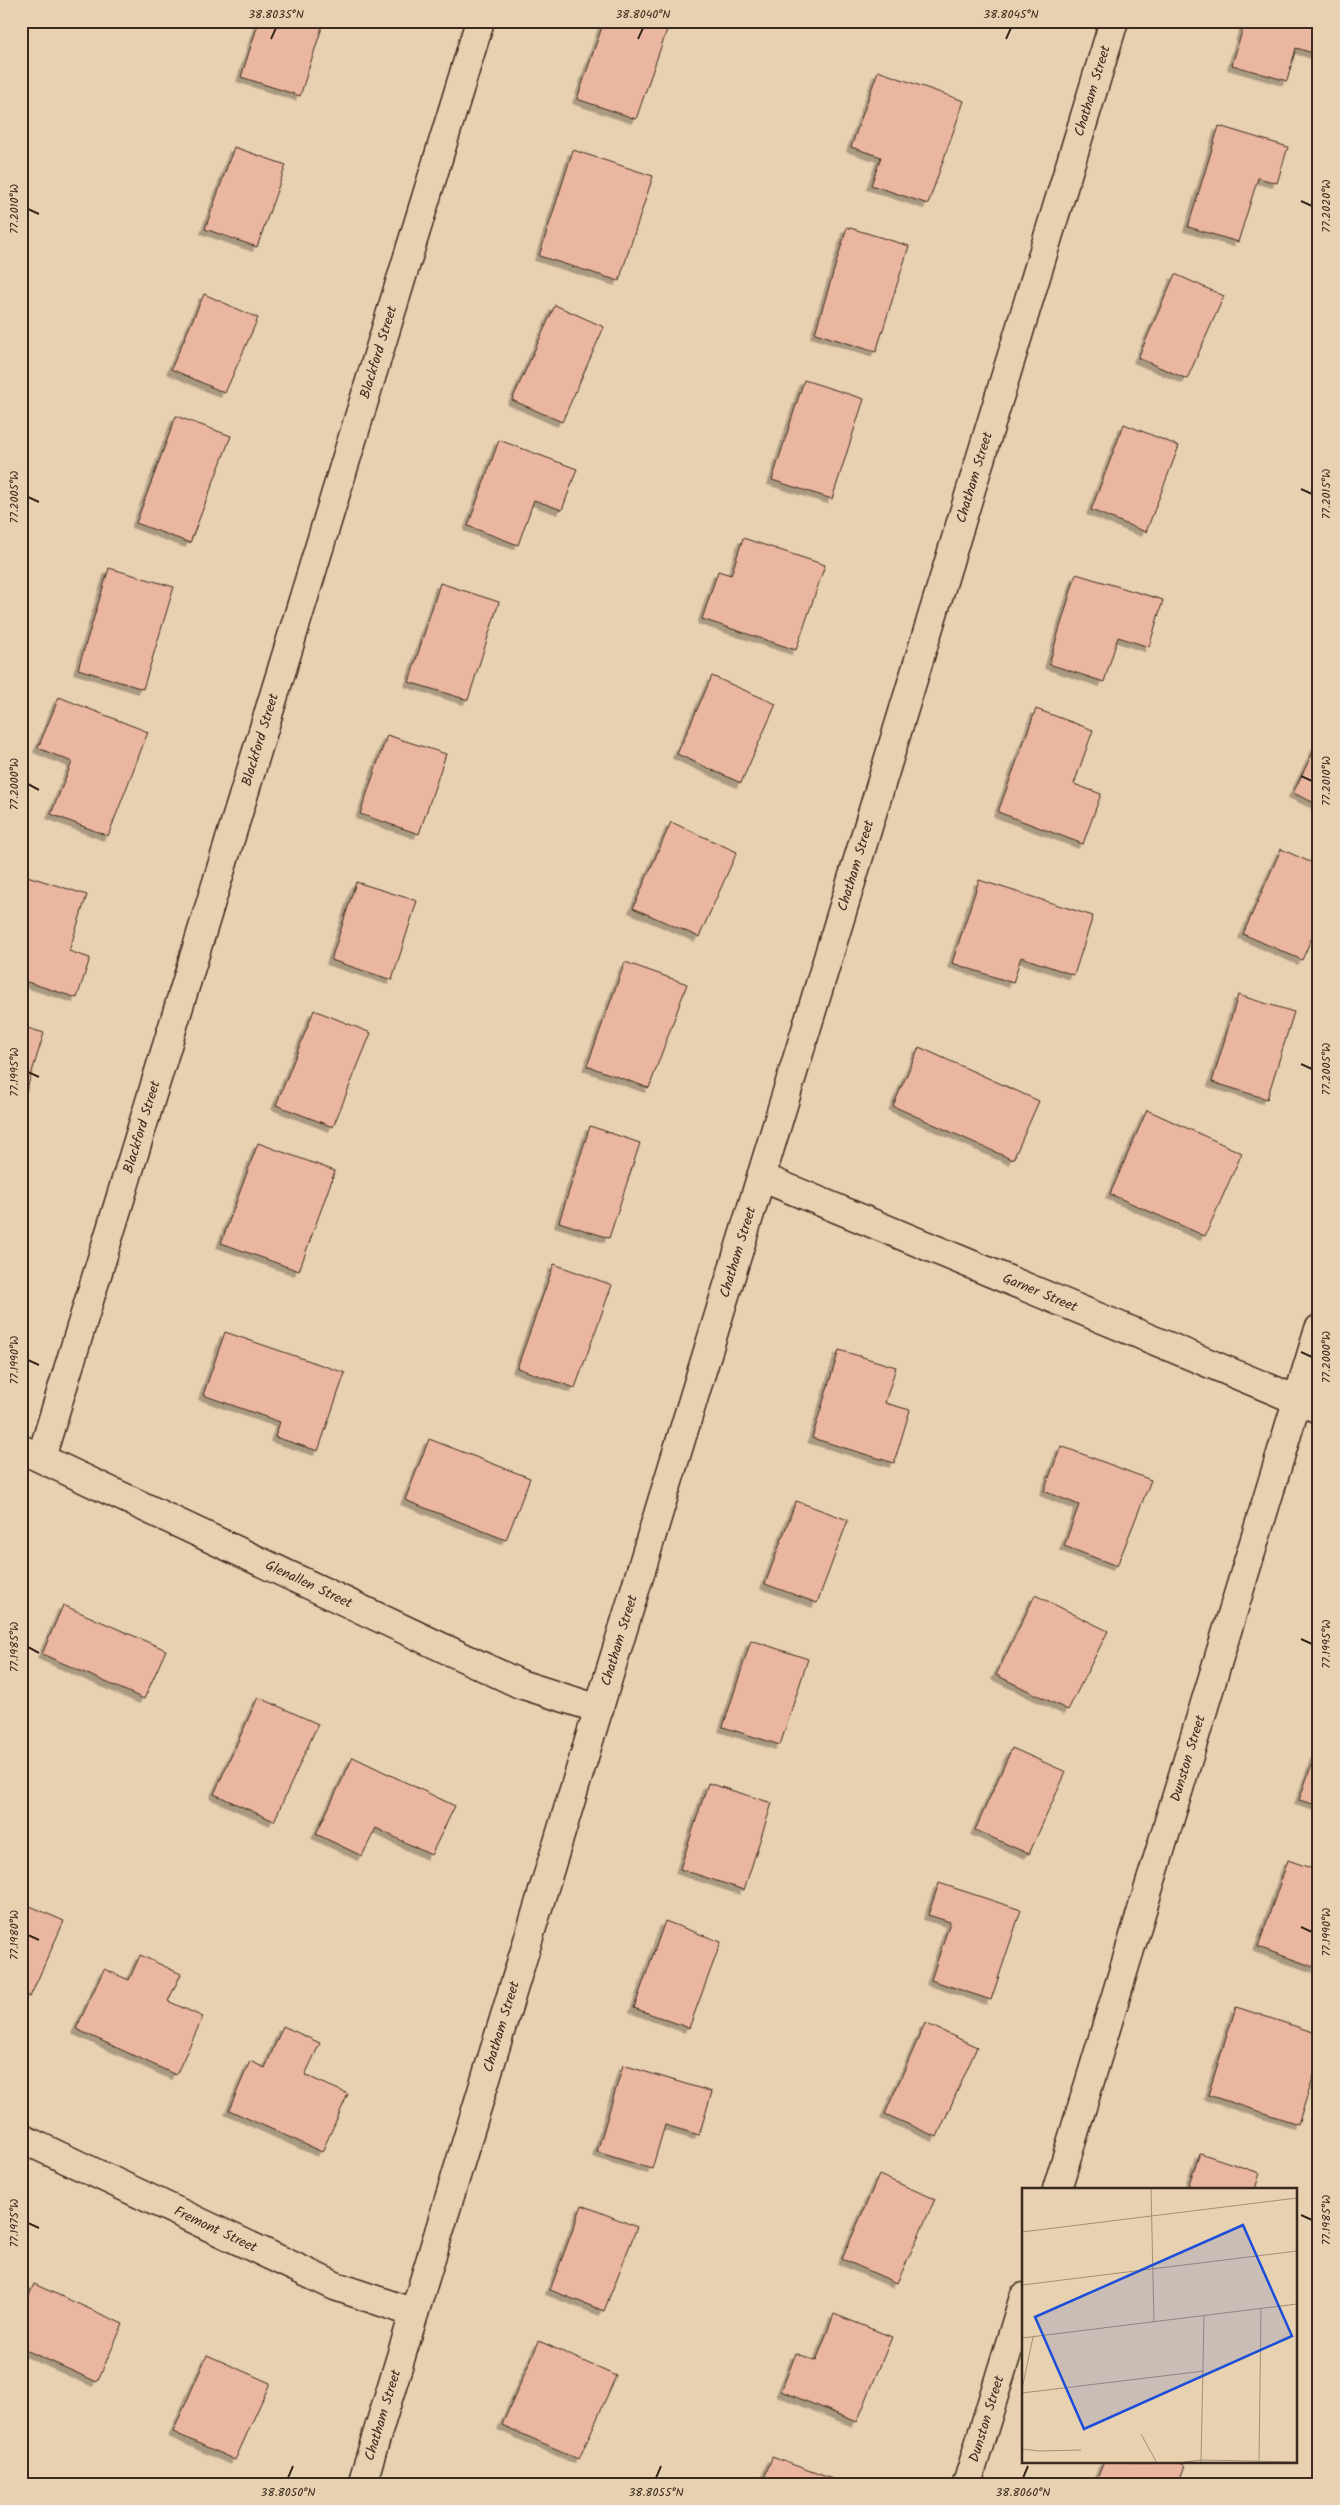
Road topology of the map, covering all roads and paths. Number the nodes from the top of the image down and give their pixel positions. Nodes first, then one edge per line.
1 (480, 21) edge
2 (1114, 21) edge
3 (761, 1177) junction
4 (1319, 1329) edge
5 (1308, 1405) edge
6 (31, 1453) edge
7 (599, 1709) junction
8 (21, 2138) edge
9 (1057, 2188) edge
10 (1022, 2304) edge
11 (414, 2313) junction
12 (362, 2484) edge
13 (967, 2484) edge

1 - 6 street, Blackford Street
2 - 3 street, Chatham Street
3 - 5 street, Garner Street
3 - 7 street, Chatham Street
4 - 5 street, Dunston Street
5 - 9 street, Dunston Street
6 - 7 street, Glenallen Street
7 - 11 street, Chatham Street
8 - 11 street, Fremont Street
10 - 13 street, Dunston Street
11 - 12 street, Chatham Street

